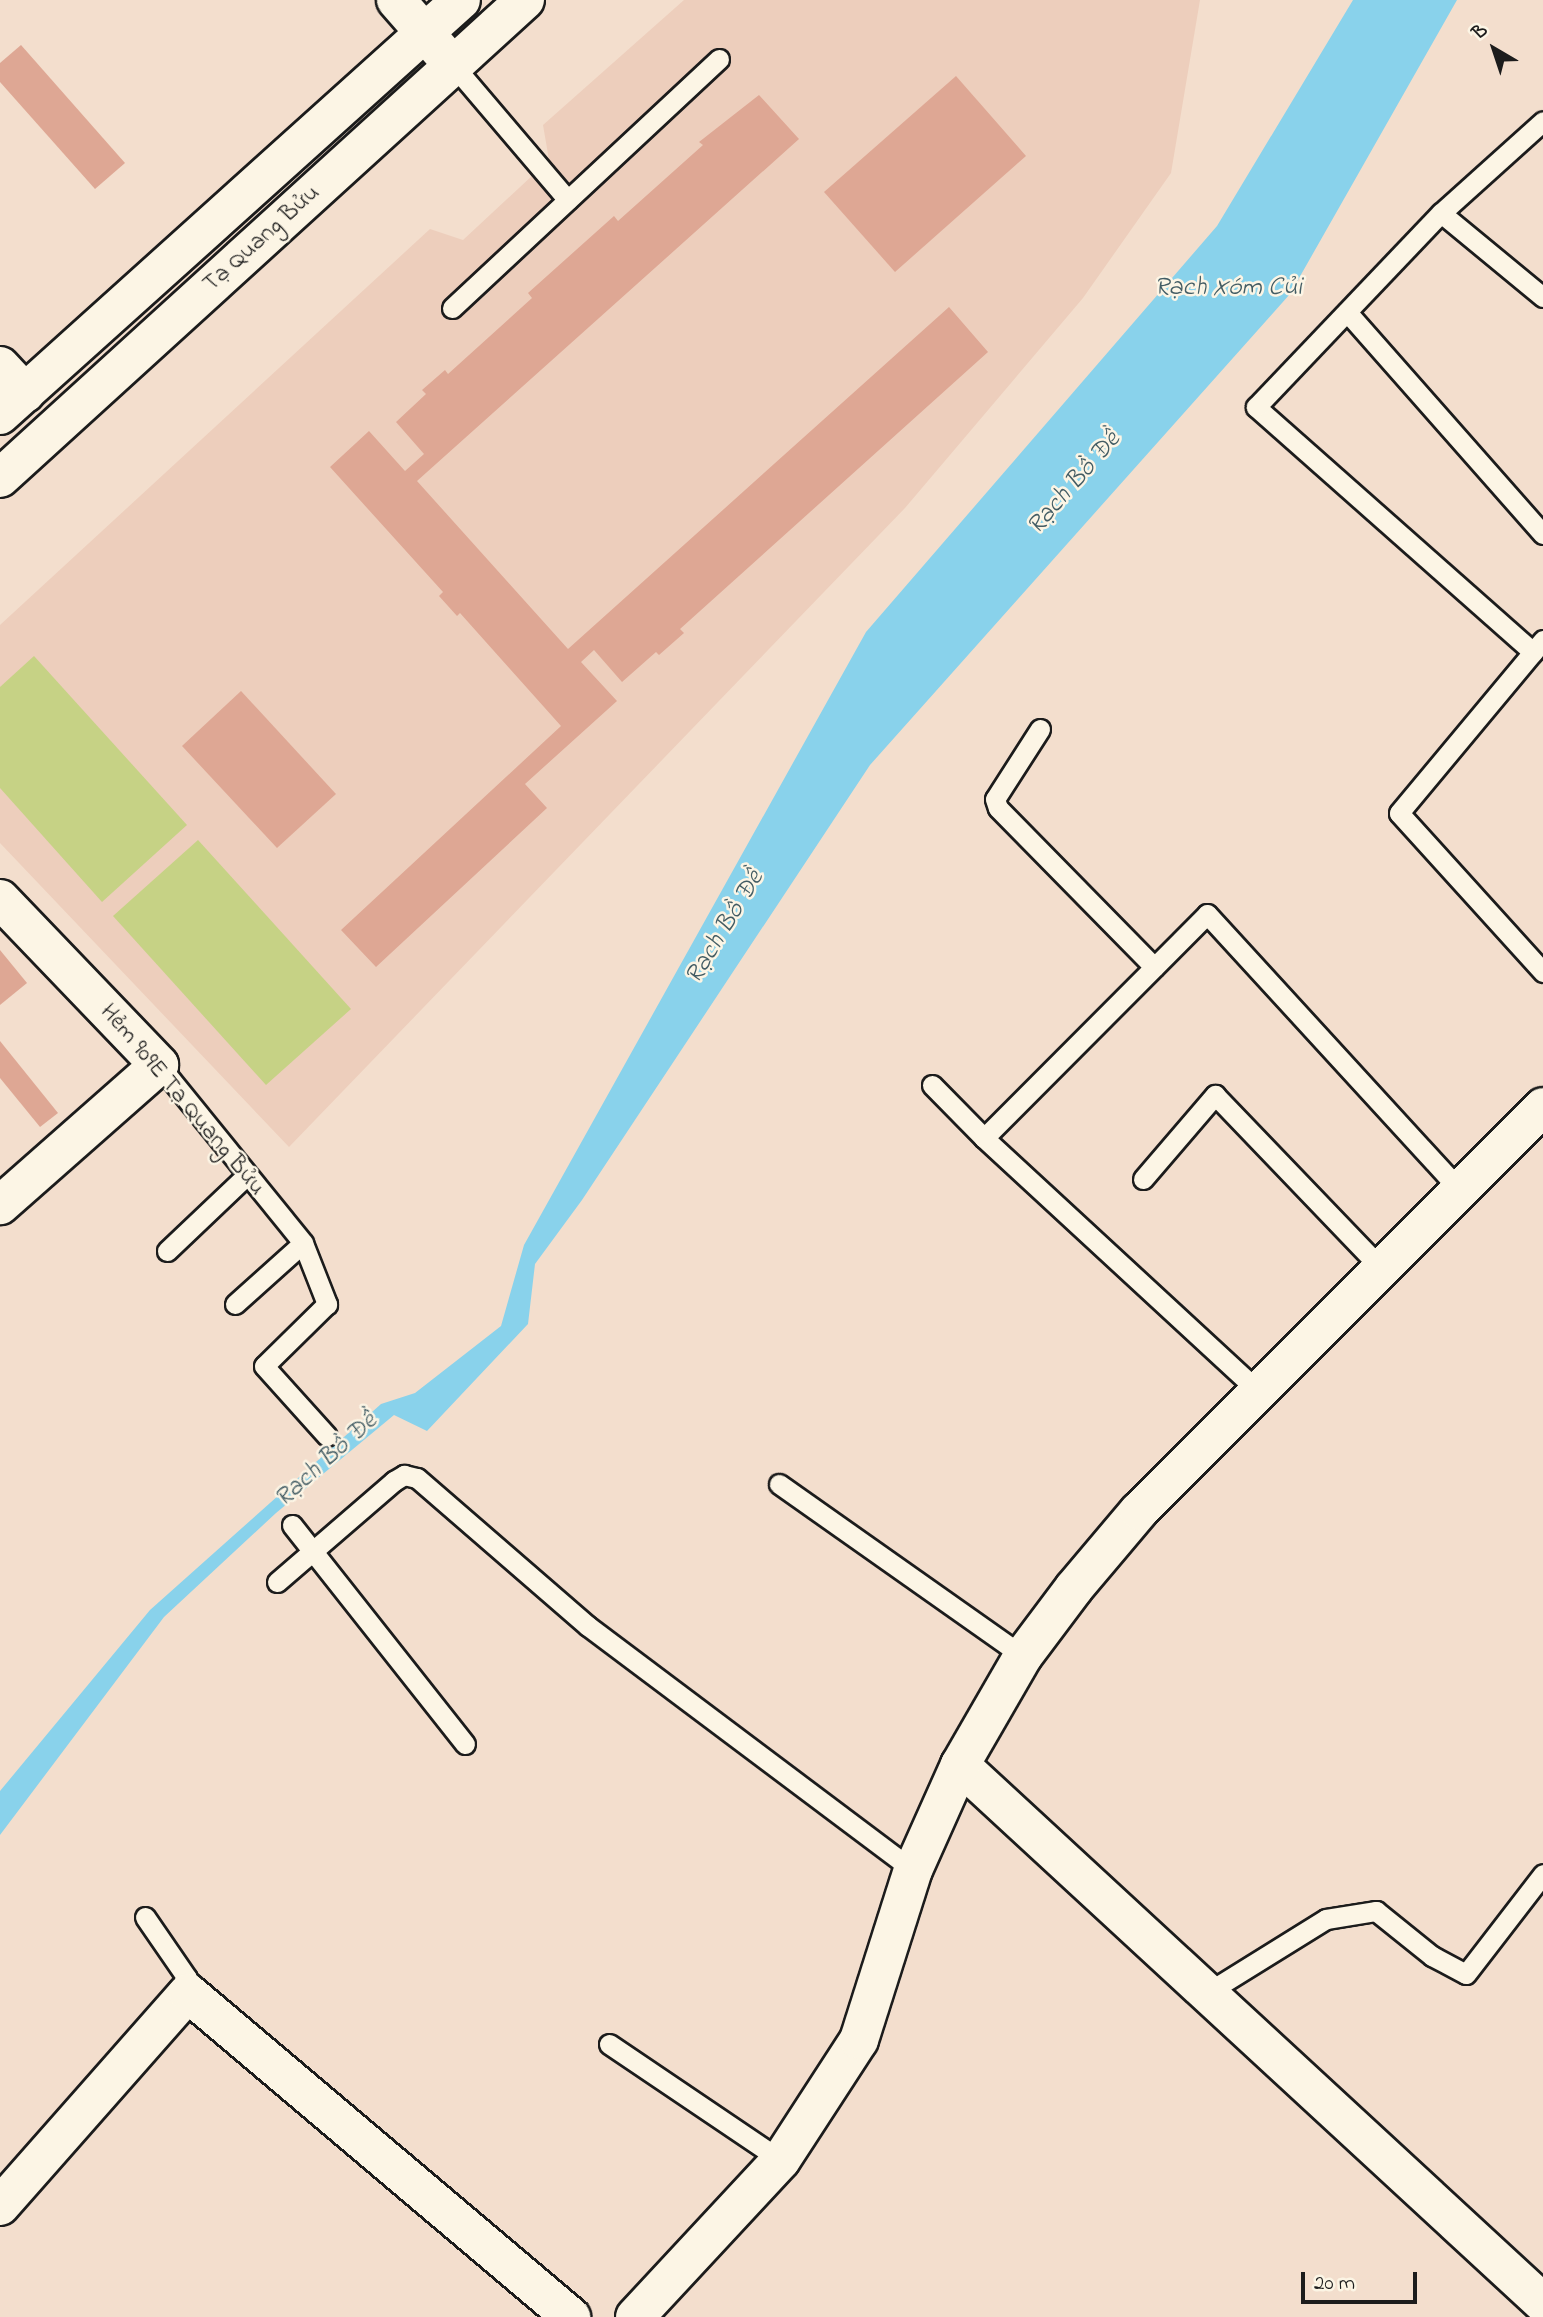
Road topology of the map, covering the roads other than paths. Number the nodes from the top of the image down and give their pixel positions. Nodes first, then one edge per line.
1 (396, 0) edge
2 (461, 0) edge
3 (525, 0) edge
4 (426, 32) junction
5 (719, 59) dead end
6 (453, 65) junction
7 (1543, 121) edge
8 (568, 200) junction
9 (1441, 213) junction
10 (1543, 297) edge
11 (452, 307) dead end
12 (1347, 312) junction
13 (8, 391) edge
14 (0, 478) edge
15 (1543, 534) edge
16 (1538, 646) edge
17 (1040, 729) dead end
18 (0, 899) edge
19 (1154, 967) junction
20 (1543, 972) edge
21 (159, 1065) junction
22 (932, 1085) dead end
23 (1543, 1107) edge
24 (984, 1138) junction
25 (246, 1176) junction
26 (1143, 1179) dead end
27 (1460, 1190) junction
28 (0, 1205) edge
29 (303, 1243) junction
30 (167, 1251) dead end
31 (1382, 1269) junction
32 (235, 1304) dead end
33 (1258, 1391) junction
34 (327, 1436) dead end
35 (779, 1484) dead end
36 (292, 1525) dead end
37 (314, 1551) junction
38 (277, 1582) dead end
39 (1023, 1656) junction
40 (465, 1744) dead end
41 (960, 1765) junction
42 (913, 1870) junction
43 (1543, 1874) edge
44 (145, 1917) dead end
45 (188, 1993) junction
46 (1205, 1994) junction
47 (610, 2044) dead end
48 (781, 2160) junction
49 (0, 2206) edge
50 (1543, 2303) edge
51 (571, 2317) edge
52 (635, 2317) edge

1 - 4 street
2 - 4 street, Tạ Quang Bửu
3 - 6 street, Tạ Quang Bửu
4 - 6 street
4 - 13 street, Tạ Quang Bửu
5 - 8 lane
6 - 8 lane
6 - 14 street, Tạ Quang Bửu
7 - 9 lane
8 - 11 lane
9 - 10 lane
9 - 12 lane
12 - 15 lane
12 - 16 lane
16 - 20 lane
17 - 19 lane
18 - 21 street, Hẻm 909E Tạ Quang Bửu
19 - 24 lane
19 - 27 lane
21 - 25 lane, Hẻm 909E Tạ Quang Bửu
21 - 28 street
22 - 24 lane
23 - 27 street
24 - 33 lane
25 - 29 lane, Hẻm 909E Tạ Quang Bửu
25 - 30 lane
26 - 31 lane
27 - 31 street
29 - 32 lane
29 - 34 lane, Hẻm 909E Tạ Quang Bửu
31 - 33 street
33 - 39 street
35 - 39 lane
36 - 37 lane
37 - 38 lane
37 - 40 lane
37 - 42 lane
39 - 41 street
41 - 42 street
41 - 46 street
42 - 48 street
43 - 46 lane
44 - 45 lane
45 - 49 street
45 - 51 street
46 - 50 street
47 - 48 lane
48 - 52 street

